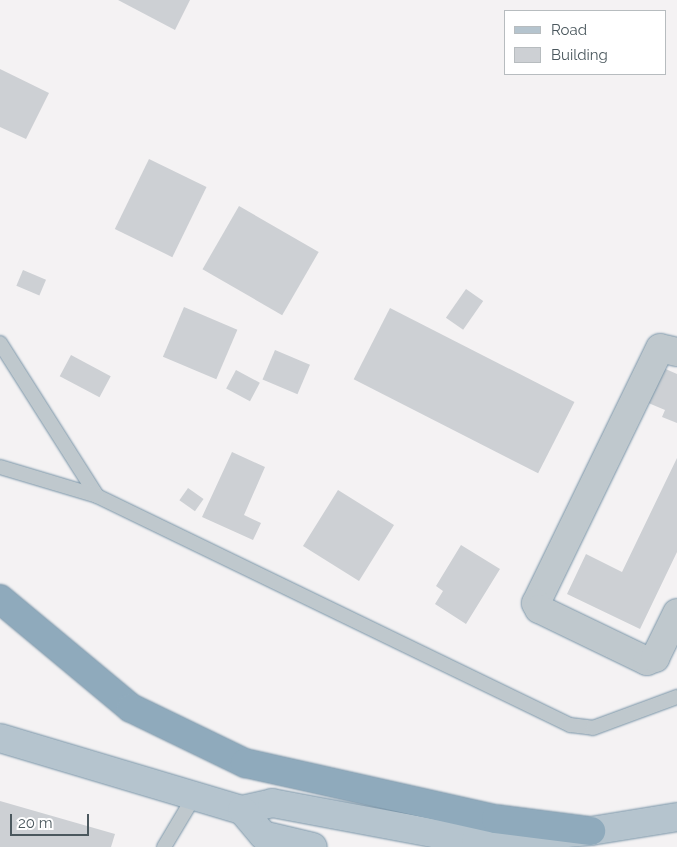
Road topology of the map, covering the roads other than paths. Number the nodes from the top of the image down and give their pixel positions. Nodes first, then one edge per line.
1 (0, 343) edge
2 (677, 352) edge
3 (0, 467) edge
4 (97, 496) junction
5 (0, 599) edge
6 (677, 613) edge
7 (677, 697) edge
8 (0, 738) edge
9 (195, 795) junction
10 (242, 810) junction
11 (677, 817) edge
12 (591, 831) junction
13 (164, 847) edge
14 (313, 847) edge

1 - 4 lane
2 - 6 street
3 - 4 lane
4 - 7 lane
5 - 12 highway
8 - 9 main road
9 - 10 main road
9 - 13 lane
10 - 12 main road
10 - 14 main road
11 - 12 main road

